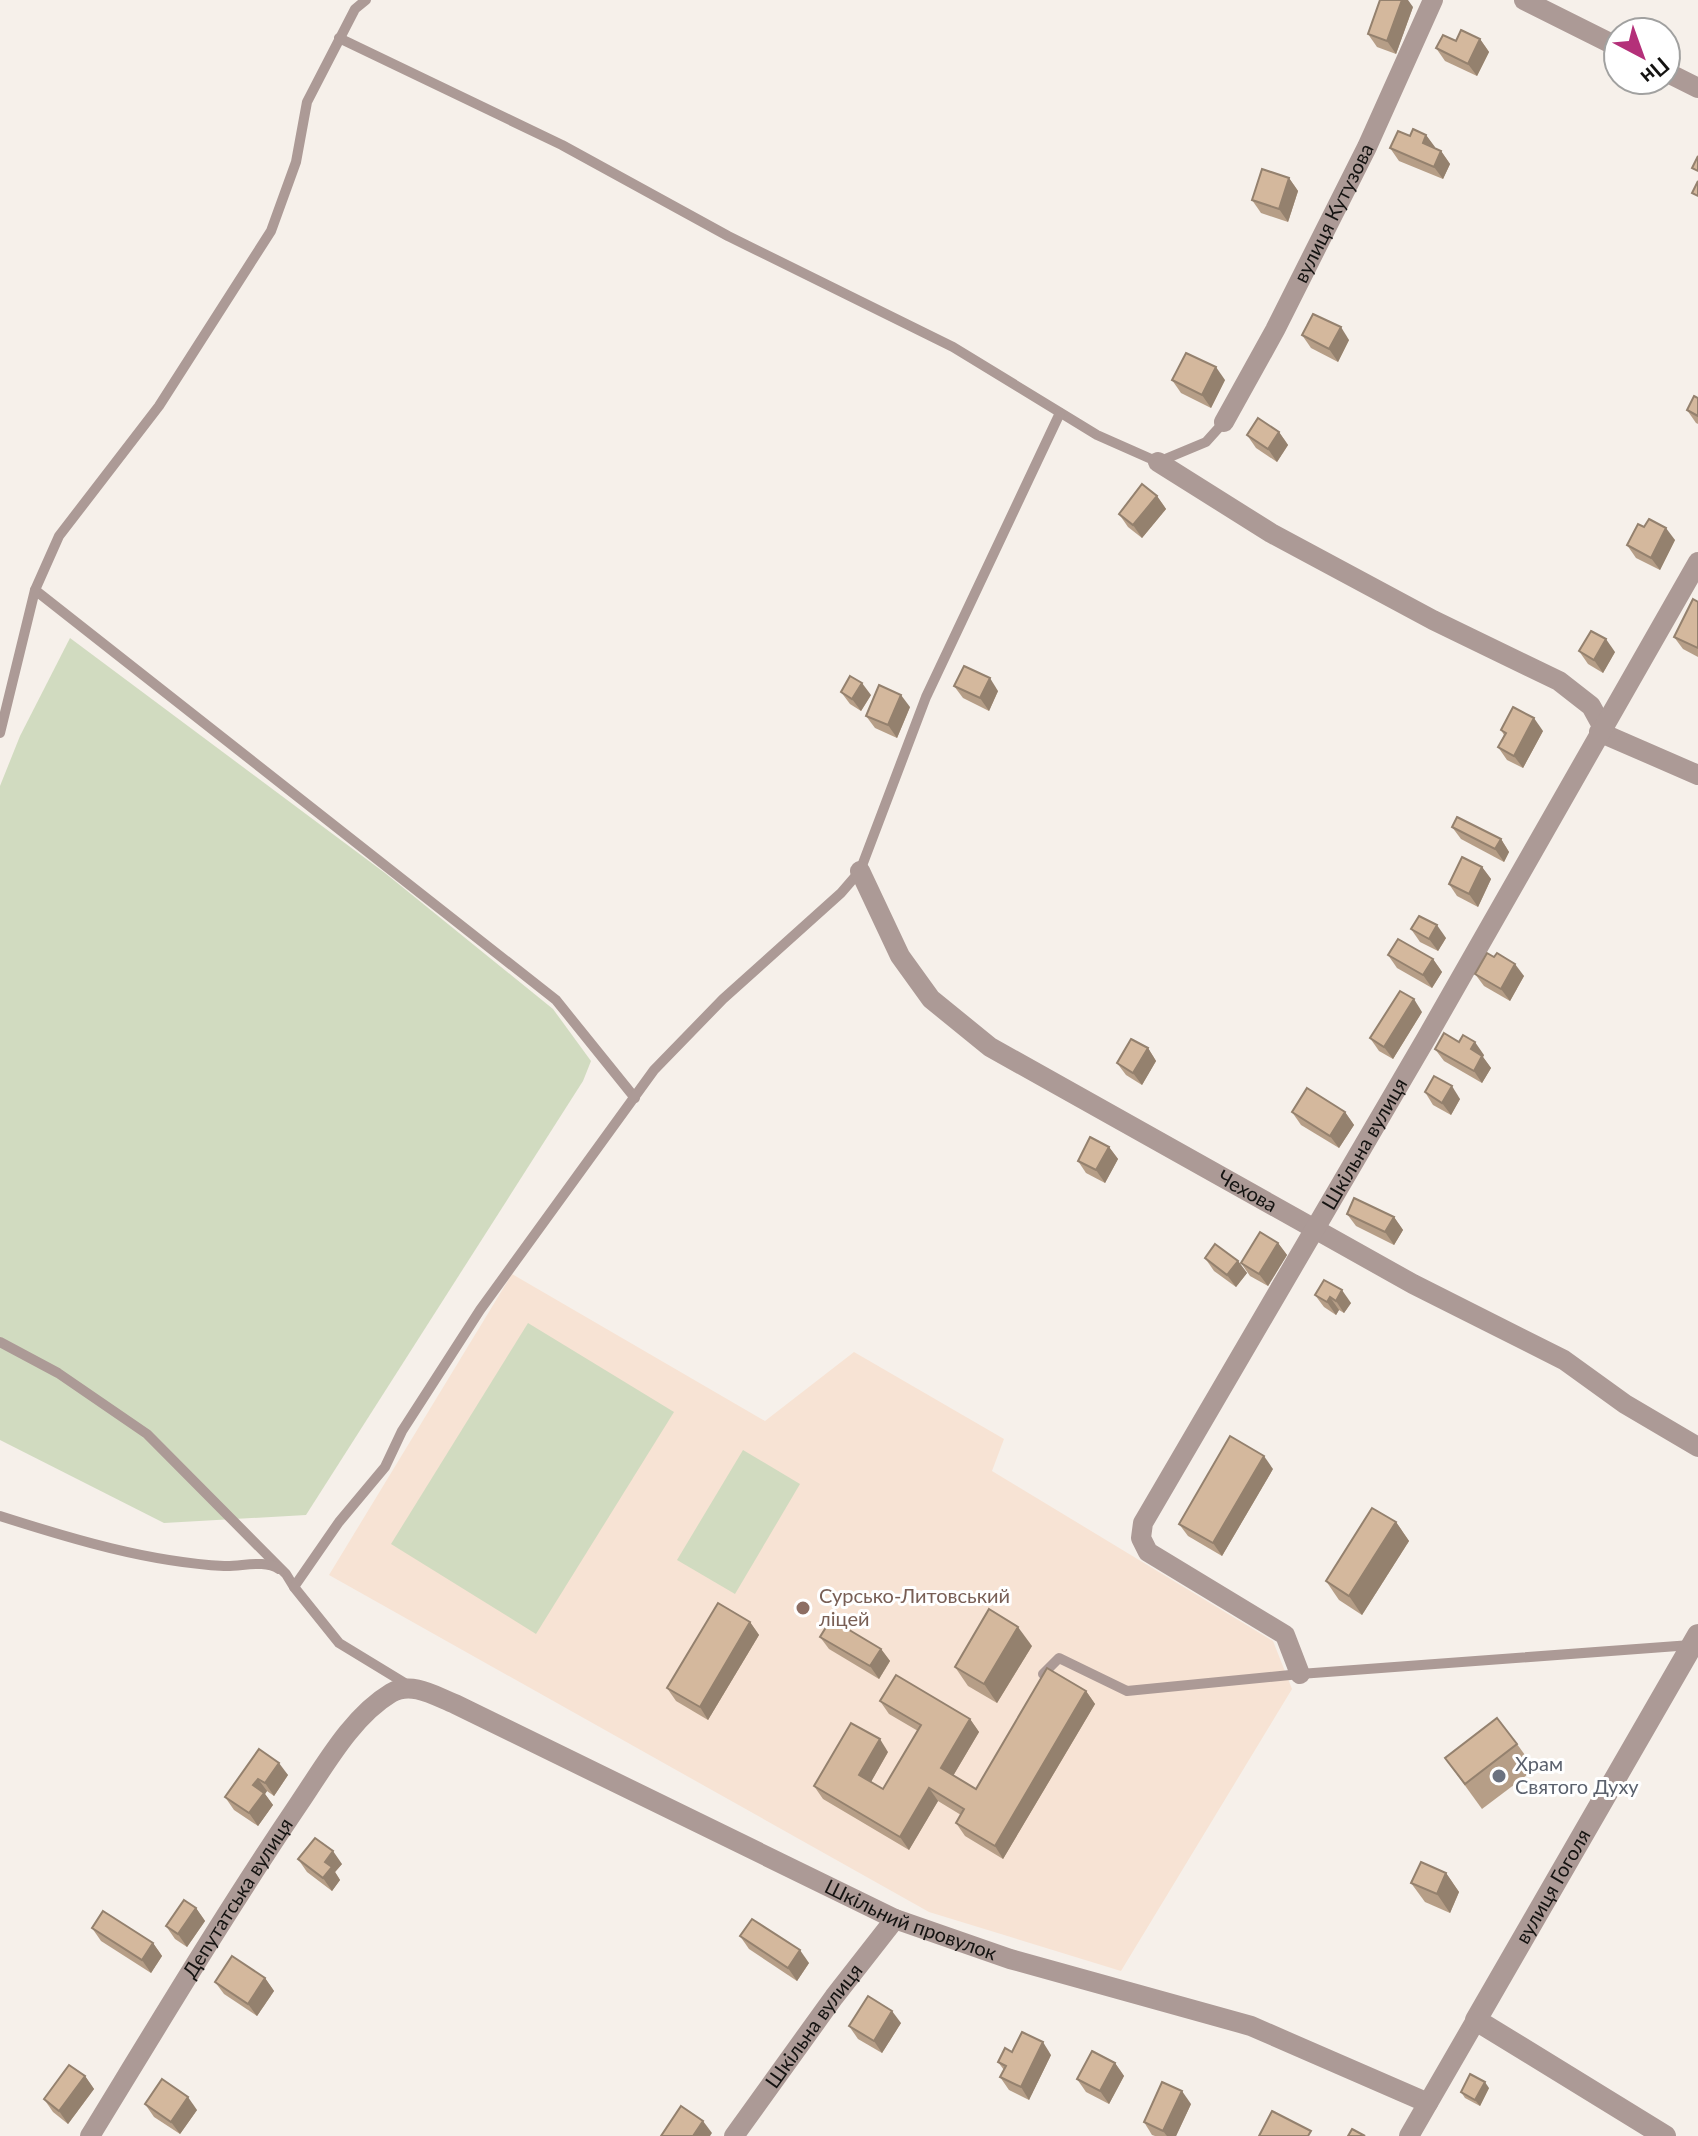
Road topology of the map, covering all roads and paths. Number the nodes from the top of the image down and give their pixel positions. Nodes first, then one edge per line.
1 (366, 0) edge
2 (1433, 0) edge
3 (1524, 0) edge
4 (339, 38) junction
5 (1602, 39) edge
6 (1060, 413) junction
7 (1224, 422) joint
8 (1158, 462) junction
9 (1698, 562) edge
10 (35, 590) junction
11 (1600, 729) junction
12 (0, 733) edge
13 (1698, 775) edge
14 (860, 871) junction
15 (635, 1098) junction
16 (1314, 1228) junction
17 (0, 1342) edge
18 (1698, 1447) edge
19 (0, 1516) edge
20 (286, 1574) junction
21 (294, 1587) junction
22 (1695, 1640) edge
23 (1043, 1674) edge
24 (1300, 1674) junction
25 (412, 1687) junction
26 (895, 1919) junction
27 (1476, 2020) junction
28 (1428, 2103) junction
29 (90, 2136) edge
30 (734, 2136) edge
31 (1409, 2136) edge
32 (1665, 2136) edge

1 - 4 lane
2 - 7 street, вулиця Кутузова
3 - 5 street
4 - 6 lane
4 - 10 lane
6 - 8 lane
6 - 14 lane
7 - 8 lane
8 - 11 street
9 - 11 street, Шкільна вулиця
10 - 12 lane
10 - 15 lane
11 - 13 street
11 - 16 street, Шкільна вулиця
14 - 15 lane
14 - 16 street, Чехова
15 - 21 lane
16 - 18 street, Чехова
16 - 24 street, Шкільна вулиця
17 - 20 lane
19 - 20 lane
20 - 21 lane
21 - 25 lane
22 - 24 lane
22 - 27 street, вулиця Гоголя
23 - 24 lane
25 - 26 street, Шкільний провулок
25 - 29 street, Депутатська вулиця
26 - 28 street, Шкільний провулок
26 - 30 street, Шкільна вулиця
27 - 28 street, вулиця Гоголя
27 - 32 street
28 - 31 street, вулиця Гоголя

